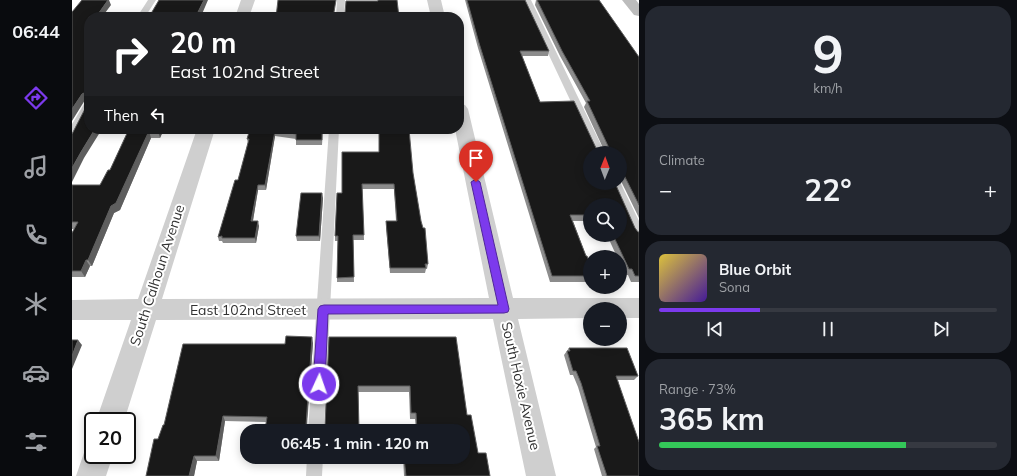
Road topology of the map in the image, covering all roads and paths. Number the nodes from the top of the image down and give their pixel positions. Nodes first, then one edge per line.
1 (152, 0) edge
2 (248, 0) edge
3 (341, 0) edge
4 (434, 0) edge
5 (527, 0) edge
6 (629, 0) edge
7 (144, 12) edge
8 (244, 12) edge
9 (340, 12) edge
10 (437, 12) edge
11 (639, 12) edge
12 (84, 112) edge
13 (464, 131) edge
14 (72, 132) edge
15 (204, 134) edge
16 (334, 134) edge
17 (597, 146) edge
18 (618, 190) edge
19 (639, 233) edge
20 (639, 308) edge
21 (324, 309) junction
22 (504, 309) junction
23 (72, 310) edge
24 (146, 310) junction
25 (113, 412) edge
26 (316, 424) edge
27 (95, 464) edge
28 (315, 464) edge
29 (92, 476) edge
30 (314, 476) edge
31 (541, 476) edge

1 - 7 lane
2 - 8 street
3 - 9 lane
4 - 10 street
5 - 17 lane
6 - 11 main road
12 - 14 lane
13 - 22 street, South Hoxie Avenue
15 - 24 street, South Calhoun Avenue
16 - 21 lane
18 - 19 lane
20 - 22 street, East 102nd Street
21 - 22 street, East 102nd Street
21 - 24 street, East 102nd Street
21 - 26 lane
22 - 31 street, South Hoxie Avenue
23 - 24 street, East 102nd Street
24 - 25 street, South Calhoun Avenue
27 - 29 street
28 - 30 lane

